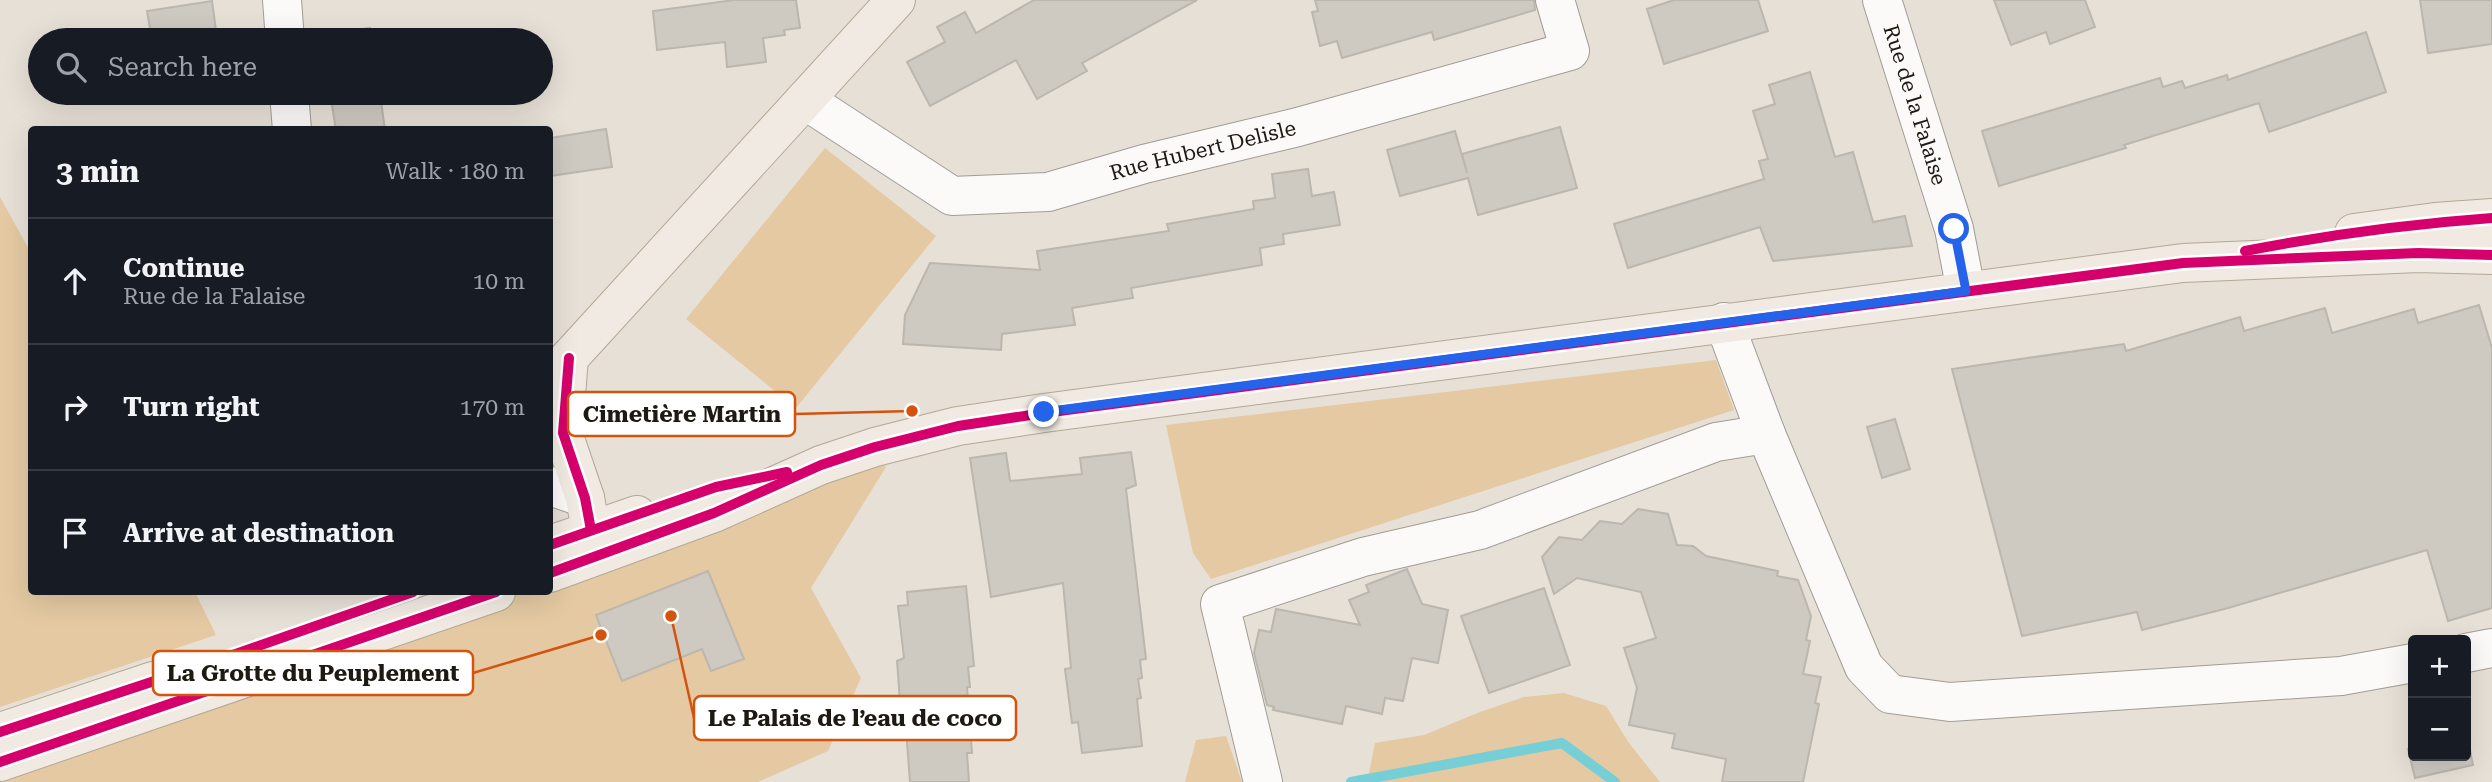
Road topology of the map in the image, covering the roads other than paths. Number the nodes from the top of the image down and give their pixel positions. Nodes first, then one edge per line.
1 (282, 0) edge
2 (896, 0) edge
3 (1555, 0) edge
4 (1882, 0) edge
5 (284, 28) edge
6 (805, 100) junction
7 (290, 105) edge
8 (292, 126) edge
9 (2492, 218) edge
10 (2492, 256) edge
11 (2183, 263) junction
12 (1966, 291) junction
13 (1724, 322) junction
14 (559, 371) edge
15 (1766, 434) junction
16 (553, 490) edge
17 (587, 530) junction
18 (553, 544) edge
19 (553, 570) edge
20 (404, 595) edge
21 (487, 595) edge
22 (2492, 648) edge
23 (2471, 652) edge
24 (2408, 664) edge
25 (0, 732) edge
26 (0, 762) edge
27 (1263, 782) edge

1 - 5 street
2 - 6 main road
3 - 6 street, Rue Hubert Delisle
4 - 12 street, Rue de la Falaise
6 - 14 main road
7 - 8 street
9 - 11 main road
10 - 11 main road
11 - 12 main road
12 - 13 main road
13 - 15 street
13 - 17 main road
14 - 17 main road
15 - 24 street
15 - 27 street
16 - 17 street
17 - 18 main road
17 - 19 main road
20 - 25 main road
21 - 26 main road
22 - 23 street

